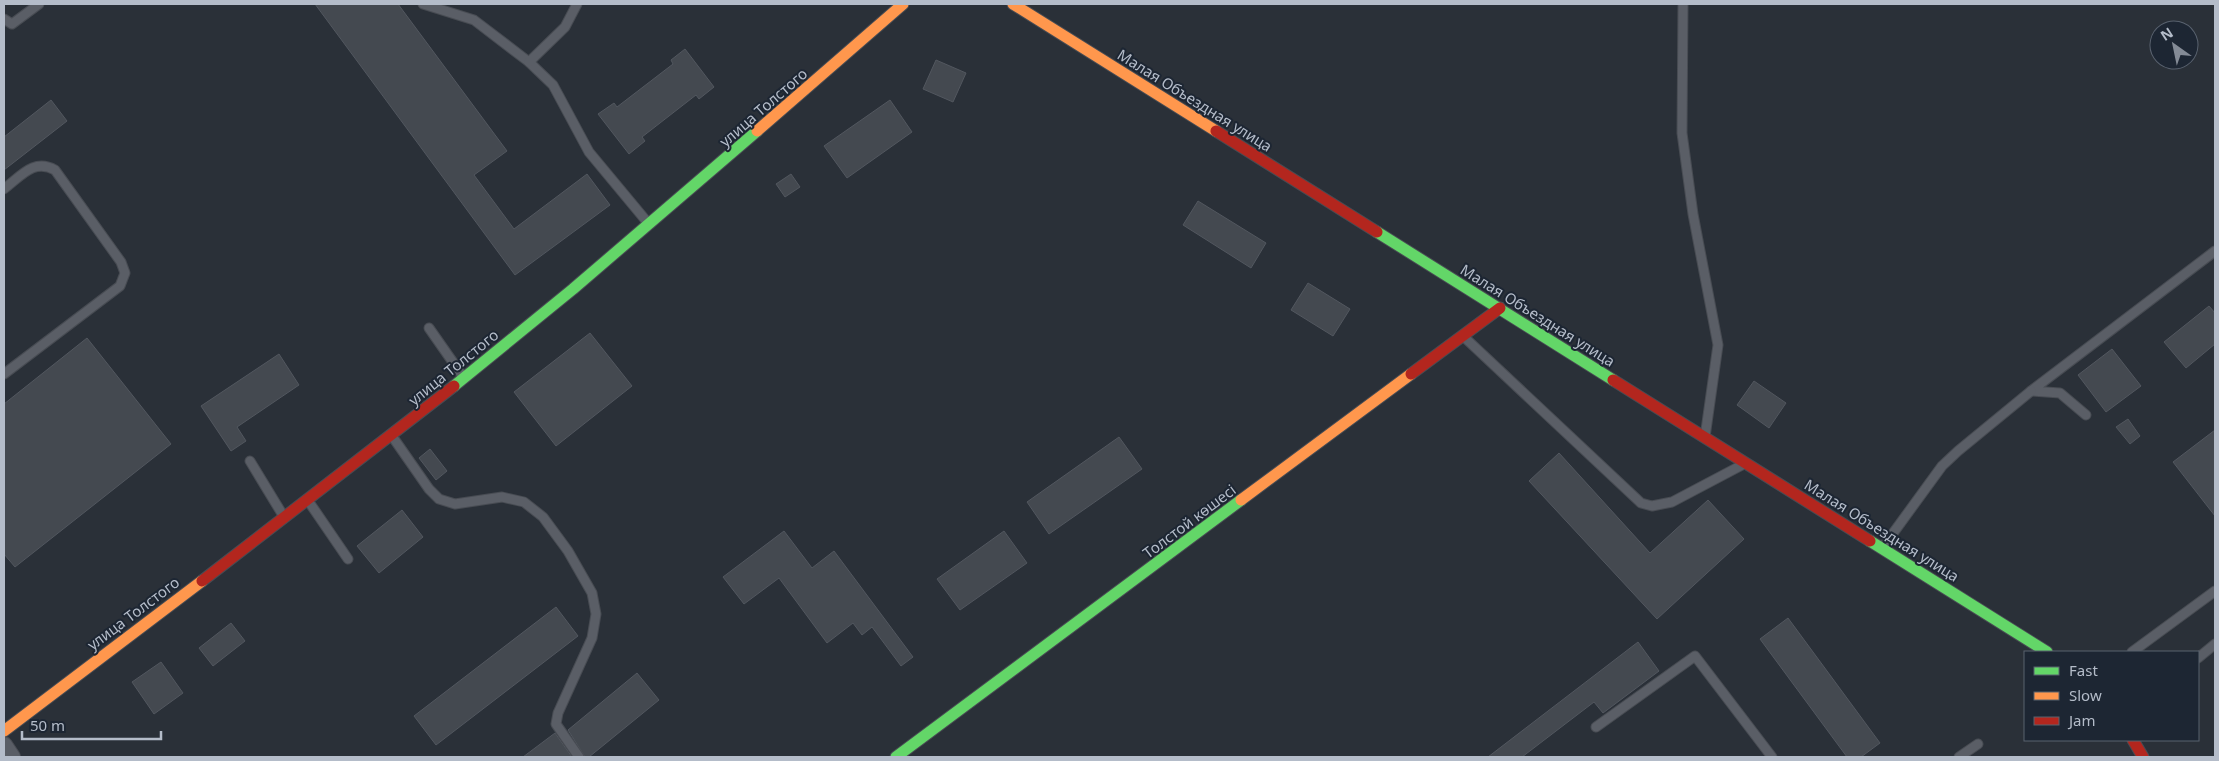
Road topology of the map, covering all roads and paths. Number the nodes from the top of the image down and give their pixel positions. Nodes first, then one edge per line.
1 (38, 4) edge
2 (423, 4) edge
3 (577, 4) edge
4 (903, 4) edge
5 (1013, 4) edge
6 (1682, 4) edge
7 (4, 19) edge
8 (530, 62) junction
9 (4, 189) edge
10 (650, 225) junction
11 (2215, 251) edge
12 (1500, 308) junction
13 (429, 328) dead end
14 (1463, 336) junction
15 (4, 374) edge
16 (464, 379) junction
17 (2032, 391) junction
18 (2086, 415) dead end
19 (392, 436) junction
20 (1705, 437) junction
21 (250, 461) dead end
22 (1746, 462) junction
23 (308, 500) junction
24 (284, 517) junction
25 (1883, 548) junction
26 (348, 559) dead end
27 (2215, 591) edge
28 (2215, 644) edge
29 (2045, 651) edge
30 (2133, 651) edge
31 (2199, 657) edge
32 (1596, 727) dead end
33 (4, 731) edge
34 (2134, 741) edge
35 (1978, 744) dead end
36 (4, 745) edge
37 (12, 757) edge
38 (579, 757) edge
39 (896, 757) edge
40 (1772, 757) edge
41 (1959, 757) edge
42 (2144, 757) edge

1 - 7 lane
2 - 8 lane
3 - 8 lane
4 - 10 street, улица Толстого
5 - 12 street, Малая Объездная улица
6 - 20 lane
8 - 10 lane
9 - 15 lane
10 - 16 street, улица Толстого
11 - 17 lane
12 - 14 street, Толстой көшесі
12 - 20 street, Малая Объездная улица
13 - 16 lane
14 - 22 lane
14 - 39 street, Толстой көшесі
16 - 19 street, улица Толстого
17 - 18 lane
17 - 25 lane
19 - 23 street, улица Толстого
19 - 38 lane
20 - 22 street, Малая Объездная улица
21 - 24 lane
22 - 25 street, Малая Объездная улица
23 - 24 street, улица Толстого
23 - 26 lane
24 - 33 street, улица Толстого
25 - 29 street, Малая Объездная улица
27 - 30 lane
28 - 31 lane
32 - 40 lane
34 - 42 street
35 - 41 lane
36 - 37 street

